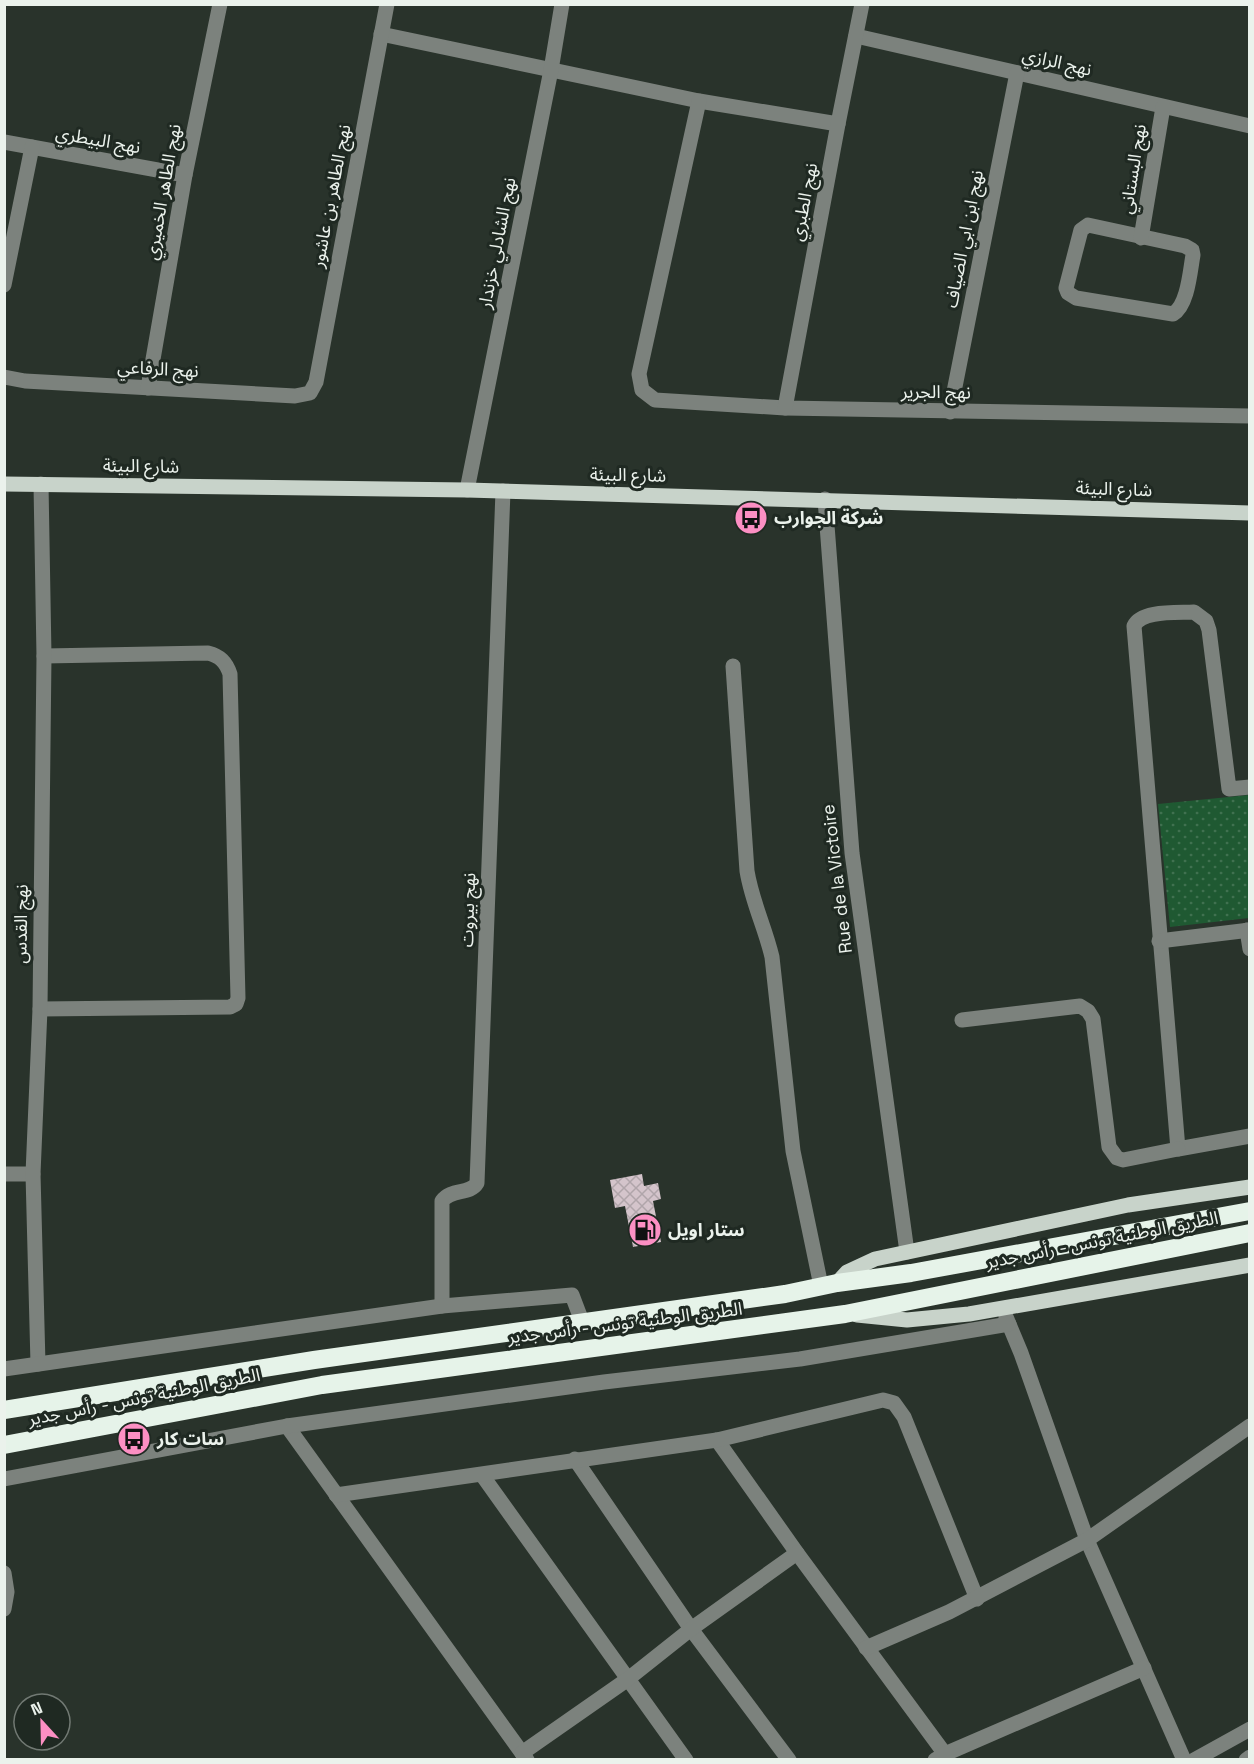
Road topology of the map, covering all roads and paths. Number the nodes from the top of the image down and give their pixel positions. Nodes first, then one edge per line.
1 (220, 4) edge
2 (387, 4) edge
3 (562, 4) edge
4 (862, 4) edge
5 (381, 34) junction
6 (856, 36) junction
7 (551, 70) junction
8 (1017, 73) junction
9 (699, 101) junction
10 (1162, 107) junction
11 (838, 124) junction
12 (1250, 126) edge
13 (4, 142) edge
14 (32, 147) junction
15 (184, 175) junction
16 (1141, 238) junction
17 (4, 285) edge
18 (4, 377) edge
19 (148, 388) junction
20 (310, 393) joint
21 (785, 408) junction
22 (950, 412) junction
23 (1250, 416) edge
24 (4, 484) edge
25 (41, 484) junction
26 (467, 490) junction
27 (503, 491) junction
28 (825, 499) junction
29 (1250, 513) edge
30 (44, 656) junction
31 (733, 666) dead end
32 (1250, 787) edge
33 (1248, 930) edge
34 (1159, 941) junction
35 (1250, 950) edge
36 (40, 1009) junction
37 (962, 1020) dead end
38 (1250, 1136) edge
39 (1178, 1149) junction
40 (4, 1174) edge
41 (33, 1174) junction
42 (1250, 1187) edge
43 (1250, 1211) edge
44 (1250, 1233) edge
45 (908, 1252) junction
46 (1250, 1265) edge
47 (829, 1284) junction
48 (442, 1306) junction
49 (1002, 1309) junction
50 (845, 1314) junction
51 (583, 1324) junction
52 (1009, 1324) junction
53 (38, 1364) junction
54 (4, 1369) edge
55 (4, 1410) edge
56 (287, 1426) junction
57 (1250, 1426) edge
58 (717, 1440) junction
59 (4, 1445) edge
60 (575, 1459) junction
61 (482, 1475) junction
62 (4, 1479) edge
63 (336, 1495) junction
64 (1087, 1540) junction
65 (797, 1553) junction
66 (4, 1573) edge
67 (977, 1599) junction
68 (4, 1609) edge
69 (691, 1629) junction
70 (866, 1648) junction
71 (1144, 1668) junction
72 (628, 1679) junction
73 (1250, 1729) edge
74 (525, 1756) edge
75 (940, 1757) edge
76 (686, 1760) edge
77 (789, 1760) edge
78 (1184, 1760) edge
79 (1194, 1760) edge

1 - 15 street, نهج الطاهر الخميري
2 - 5 street, نهج الطاهر بن عاشور
3 - 7 street, نهج الشادلي خزندار
4 - 6 street, نهج الطبري
5 - 7 street
5 - 20 street, نهج الطاهر بن عاشور
6 - 8 street, نهج الرازي
6 - 11 street, نهج الطبري
7 - 9 street
7 - 26 street, نهج الشادلي خزندار
8 - 10 street, نهج الرازي
8 - 22 street, نهج ابن ابي الضياف
9 - 11 street
9 - 21 street, نهج الجرير
10 - 12 street, نهج الرازي
10 - 16 street, نهج البستاني
11 - 21 street, نهج الطبري
13 - 14 street, نهج البيطري
14 - 15 street, نهج البيطري
14 - 17 street
15 - 19 street, نهج الطاهر الخميري
16 - 16 street, نهج البستاني
18 - 19 street, نهج الرفاعي
19 - 20 street, نهج الرفاعي
21 - 22 street, نهج الجرير
22 - 23 street, نهج الجرير
24 - 25 main road, شارع البيئة
25 - 26 main road, شارع البيئة
25 - 30 street, نهج القدس
26 - 27 main road, شارع البيئة
27 - 28 main road, شارع البيئة
27 - 48 street, نهج بيروت
28 - 29 main road, شارع البيئة
28 - 45 street, Rue de la Victoire
30 - 36 street, نهج القدس
30 - 36 street
31 - 47 street
32 - 34 street
33 - 34 street
33 - 35 street
34 - 39 street
36 - 41 street, نهج القدس
37 - 39 street
38 - 39 street
40 - 41 street
41 - 53 street, نهج القدس
42 - 45 main road
43 - 47 highway, الطريق الوطنية تونس - رأس جدير
44 - 50 highway, الطريق الوطنية تونس - رأس جدير
45 - 47 main road
46 - 49 main road
47 - 51 highway, الطريق الوطنية تونس - رأس جدير
48 - 51 street
48 - 53 street
49 - 50 main road
49 - 52 street
50 - 59 highway, الطريق الوطنية تونس - رأس جدير
51 - 55 highway, الطريق الوطنية تونس - رأس جدير
52 - 56 street
52 - 64 street
53 - 54 street
56 - 62 street
56 - 63 street
57 - 64 street
58 - 60 street
58 - 65 street
58 - 67 street
60 - 61 street
60 - 69 street
61 - 63 street
61 - 72 street
63 - 74 street
64 - 67 street
64 - 71 street
65 - 69 street
65 - 70 street
66 - 68 street
67 - 70 street
69 - 72 street
69 - 77 street
70 - 75 street
71 - 75 street
71 - 78 street
72 - 74 street
72 - 76 street
73 - 79 street

